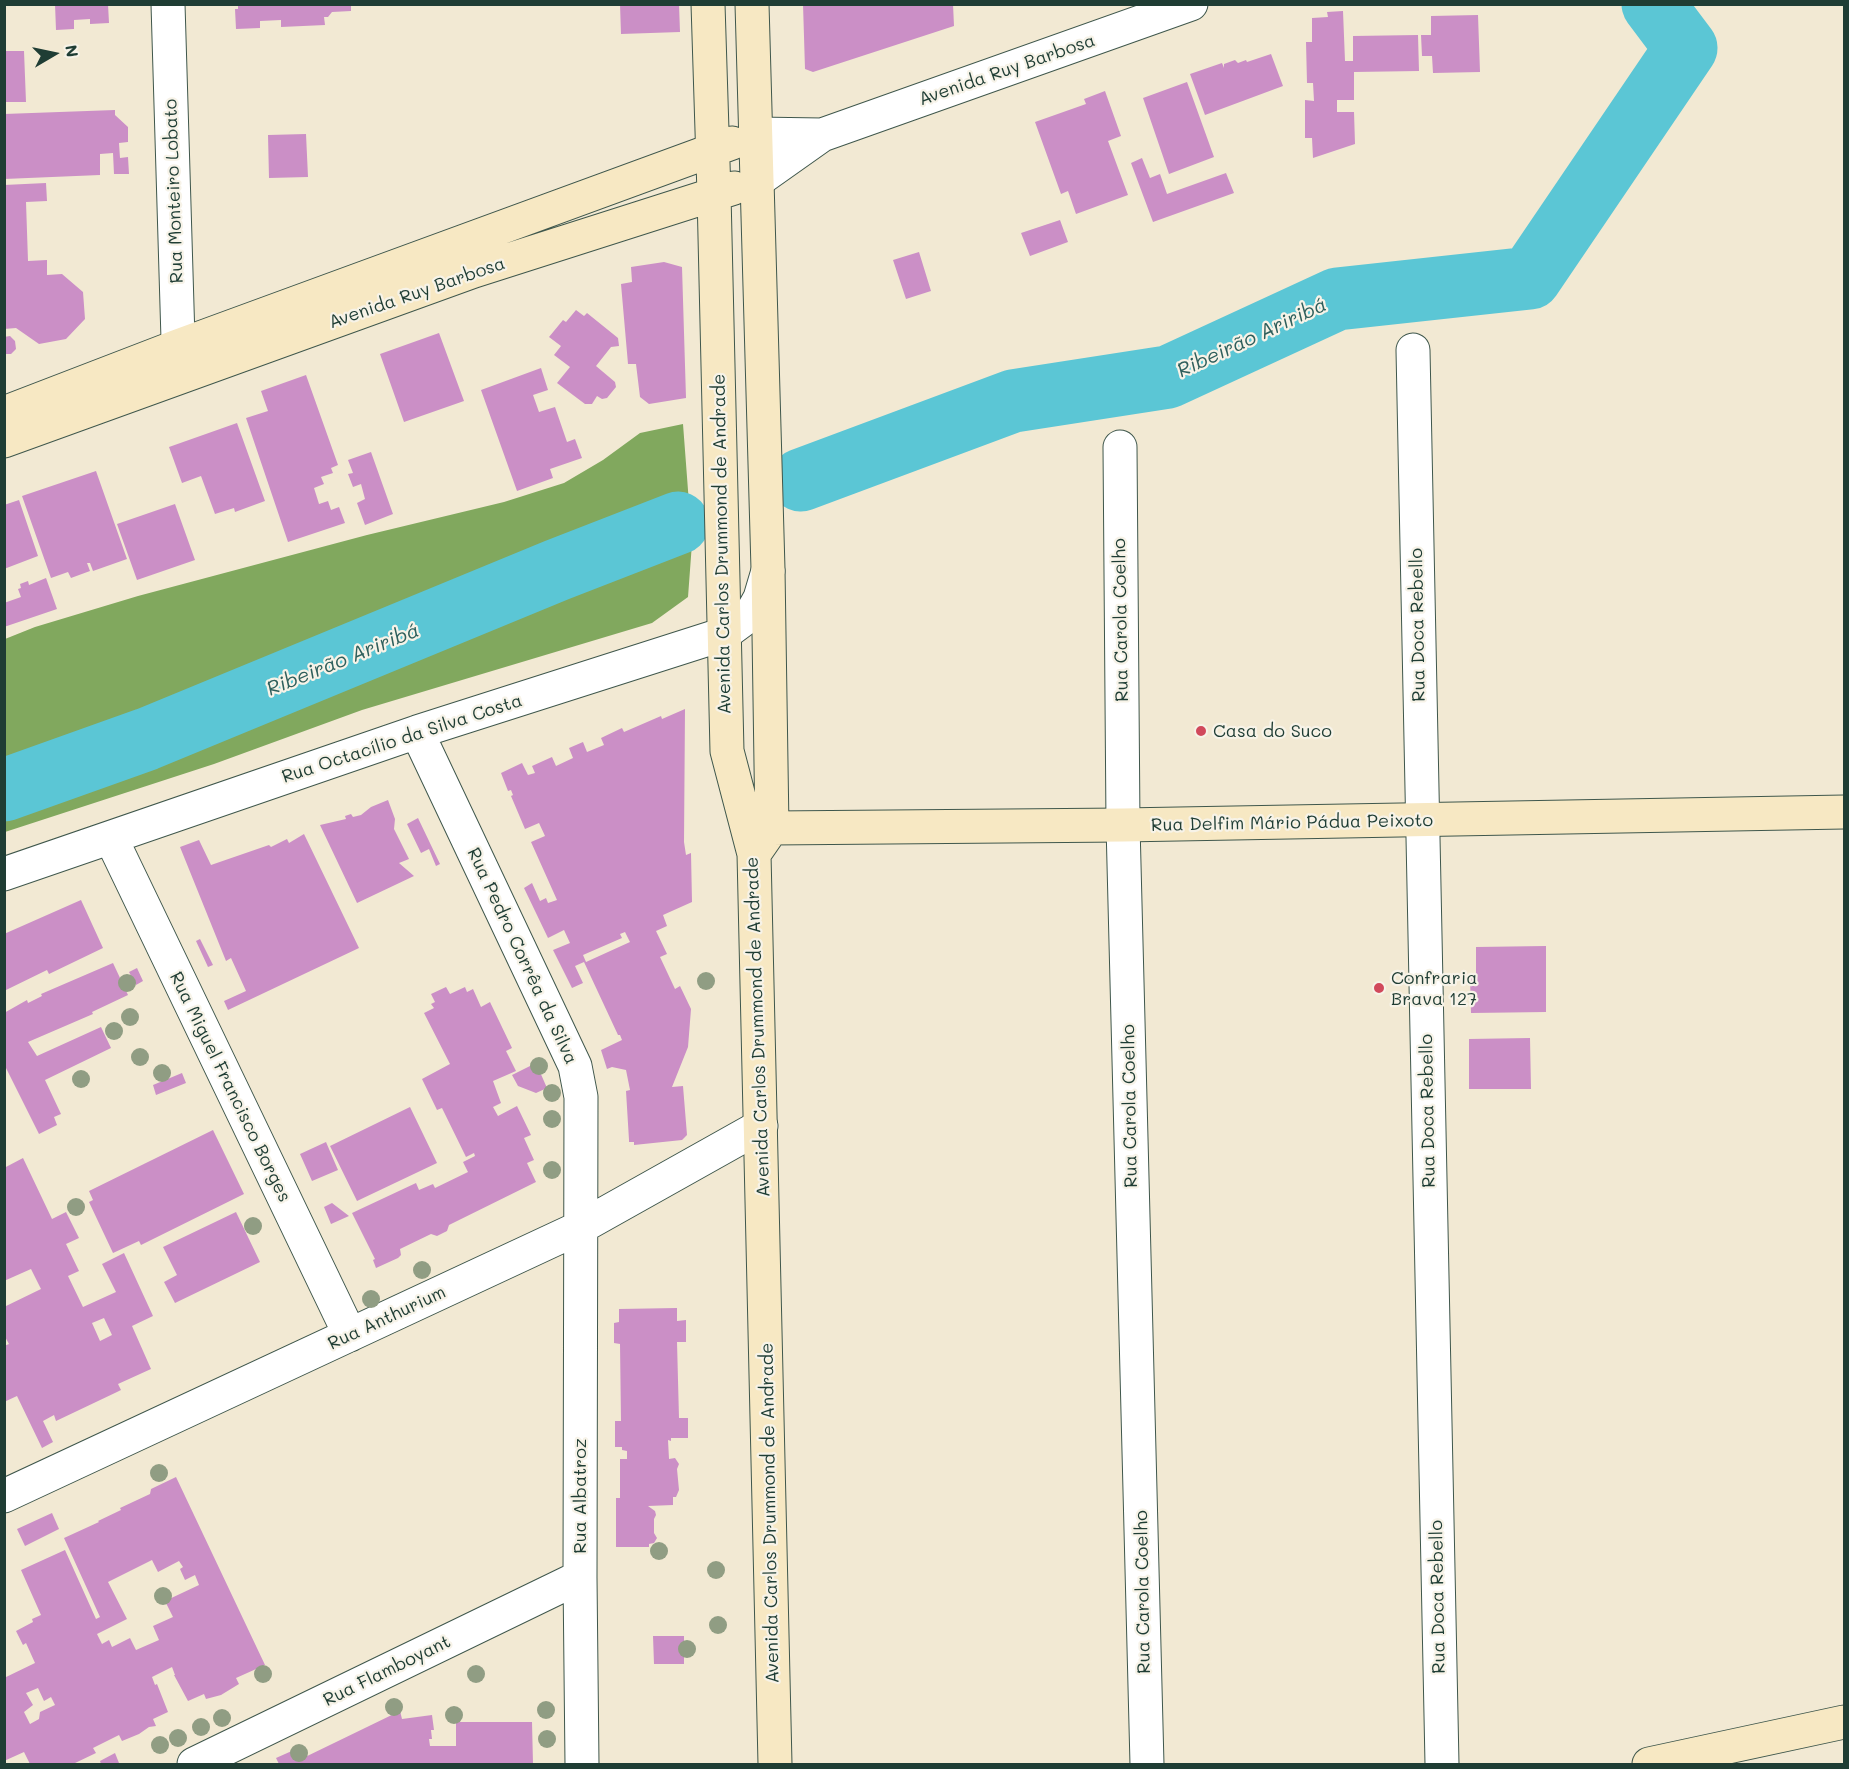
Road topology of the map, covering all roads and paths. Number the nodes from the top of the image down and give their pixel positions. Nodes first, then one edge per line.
1 (168, 4) edge
2 (708, 4) edge
3 (752, 4) edge
4 (1191, 4) edge
5 (1140, 14) edge
6 (756, 134) junction
7 (822, 135) junction
8 (712, 150) junction
9 (757, 181) junction
10 (714, 194) junction
11 (1413, 350) dead end
12 (179, 362) junction
13 (4, 413) edge
14 (4, 441) edge
15 (1120, 447) dead end
16 (768, 569) junction
17 (724, 634) junction
18 (417, 732) junction
19 (1845, 812) edge
20 (1422, 820) junction
21 (1123, 825) junction
22 (111, 838) junction
23 (763, 841) junction
24 (4, 874) edge
25 (761, 1126) junction
26 (579, 1228) junction
27 (350, 1335) junction
28 (4, 1496) edge
29 (580, 1577) junction
30 (1845, 1722) edge
31 (194, 1764) edge
32 (582, 1764) edge
33 (775, 1764) edge
34 (1147, 1764) edge
35 (1442, 1764) edge
36 (1649, 1764) edge

1 - 12 street, Rua Monteiro Lobato
2 - 8 main road, Avenida Carlos Drummond de Andrade
3 - 6 main road, Avenida Carlos Drummond de Andrade
4 - 5 street, Avenida Ruy Barbosa
5 - 7 street, Avenida Ruy Barbosa
6 - 7 street, Avenida Ruy Barbosa
6 - 8 main road, Avenida Ruy Barbosa
6 - 9 main road, Avenida Carlos Drummond de Andrade
7 - 9 street, Avenida Ruy Barbosa
8 - 10 main road, Avenida Carlos Drummond de Andrade
8 - 12 main road, Avenida Ruy Barbosa
9 - 10 main road, Avenida Ruy Barbosa
9 - 16 main road, Avenida Carlos Drummond de Andrade
10 - 12 main road, Avenida Ruy Barbosa
10 - 17 main road, Avenida Carlos Drummond de Andrade
11 - 20 street, Rua Doca Rebello
12 - 13 main road, Avenida Ruy Barbosa
12 - 14 main road, Avenida Ruy Barbosa
15 - 21 street, Rua Carola Coelho
16 - 17 street, Rua Octacílio da Silva Costa
16 - 23 main road, Avenida Carlos Drummond de Andrade
17 - 18 street, Rua Octacílio da Silva Costa
17 - 23 main road, Avenida Carlos Drummond de Andrade
18 - 22 street, Rua Octacílio da Silva Costa
18 - 26 street, Rua Pedro Corrêa da Silva
19 - 20 main road, Rua Delfim Mário Pádua Peixoto
20 - 21 main road, Rua Delfim Mário Pádua Peixoto
20 - 35 street, Rua Doca Rebello
21 - 23 main road, Rua Delfim Mário Pádua Peixoto
21 - 34 street, Rua Carola Coelho
22 - 24 street, Rua Octacílio da Silva Costa
22 - 27 street, Rua Miguel Francisco Borges
23 - 25 main road, Avenida Carlos Drummond de Andrade
25 - 26 street, Rua Anthurium
25 - 33 main road, Avenida Carlos Drummond de Andrade
26 - 27 street, Rua Anthurium
26 - 29 street, Rua Albatroz
27 - 28 street, Rua Anthurium
29 - 31 street, Rua Flamboyant
29 - 32 street, Rua Albatroz
30 - 36 main road

